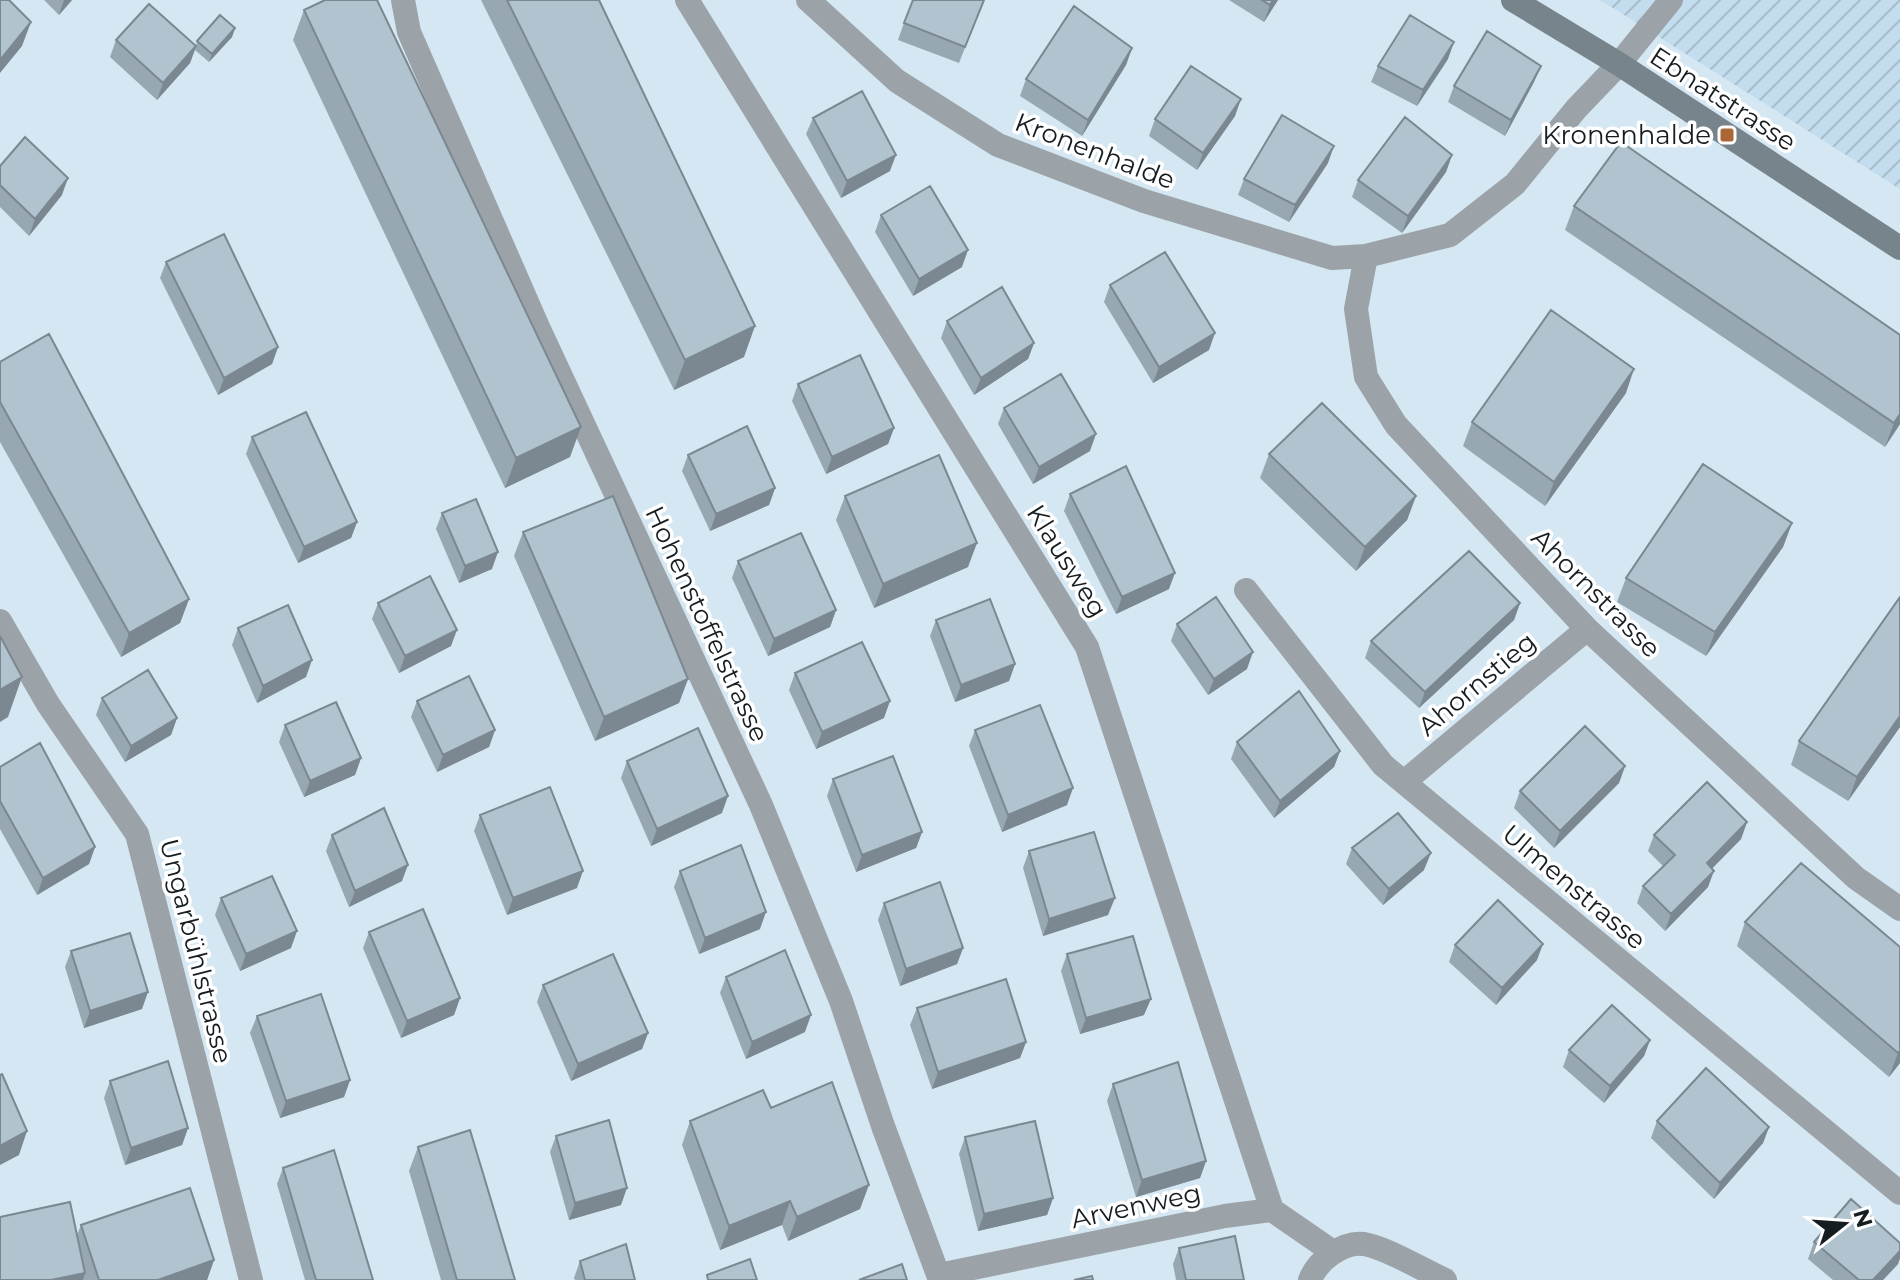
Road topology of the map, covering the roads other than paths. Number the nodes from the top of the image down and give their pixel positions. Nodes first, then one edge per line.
1 (403, 0) edge
2 (687, 0) edge
3 (808, 0) edge
4 (1513, 0) edge
5 (1671, 0) edge
6 (1619, 64) junction
7 (1900, 248) edge
8 (1366, 256) junction
9 (1246, 590) dead end
10 (0, 621) edge
11 (1587, 629) junction
12 (1404, 782) junction
13 (1900, 909) edge
14 (1900, 1193) edge
15 (1272, 1210) junction
16 (1333, 1252) junction
17 (940, 1277) edge
18 (251, 1280) edge
19 (1310, 1280) edge
20 (1445, 1280) edge

1 - 17 street, Hohenstoffelstrasse
2 - 15 street, Klausweg
3 - 8 street, Kronenhalde
4 - 6 street, Ebnatstrasse
5 - 6 street, Kronenhalde
6 - 7 street, Ebnatstrasse
6 - 8 street, Kronenhalde
8 - 11 street, Ahornstrasse
9 - 12 street, Ulmenstrasse
10 - 18 street, Ungarbühlstrasse
11 - 12 street, Ahornstieg
11 - 13 street, Ahornstrasse
12 - 14 street, Ulmenstrasse
15 - 16 street
15 - 17 street, Arvenweg
16 - 19 street
16 - 20 street

